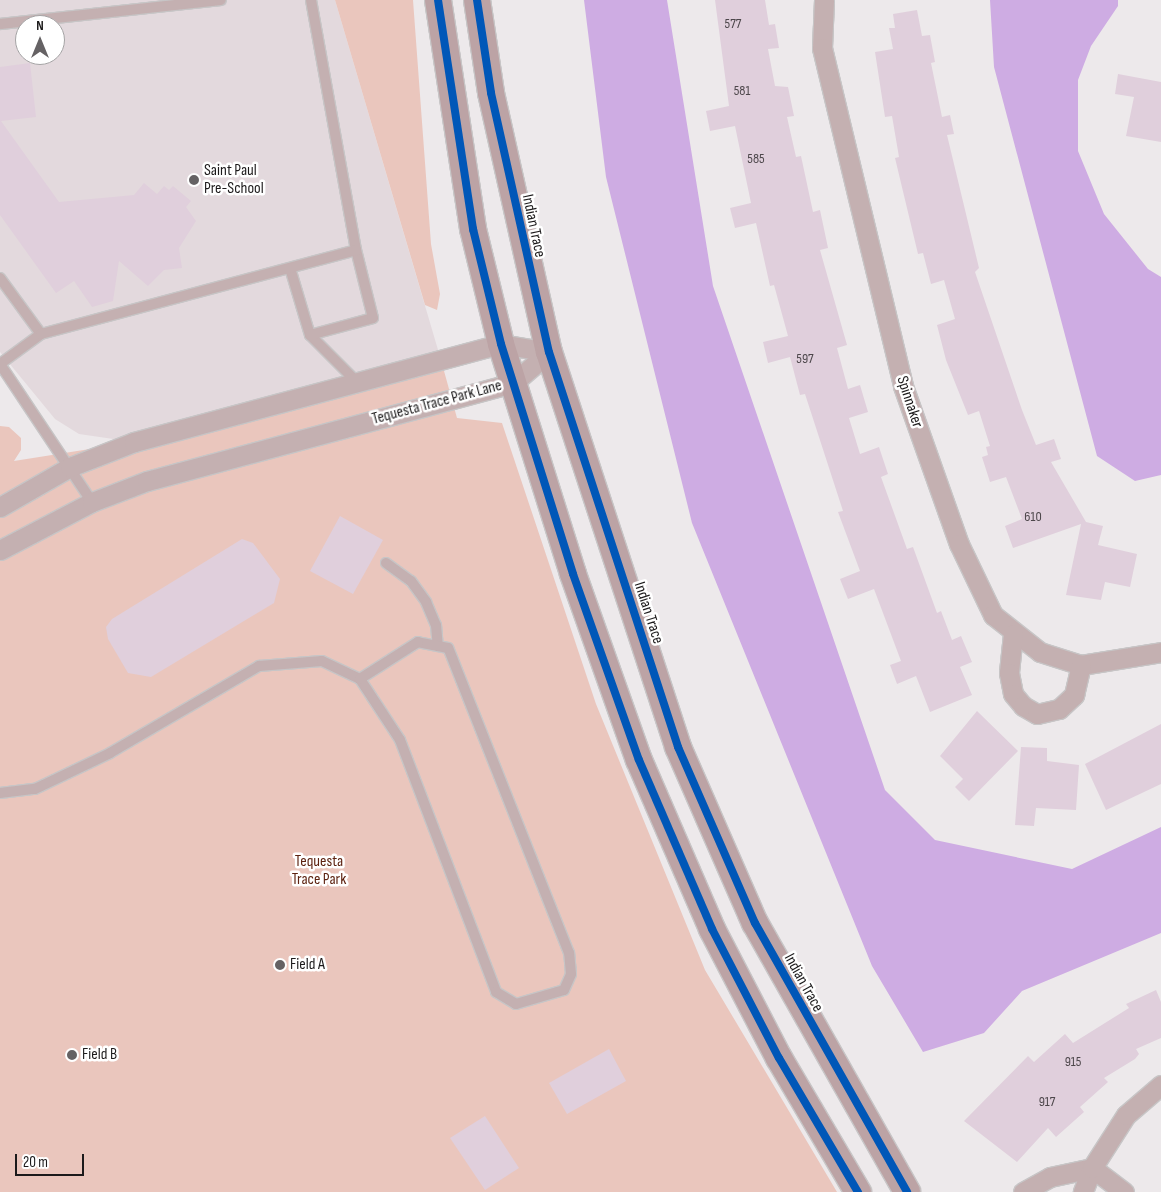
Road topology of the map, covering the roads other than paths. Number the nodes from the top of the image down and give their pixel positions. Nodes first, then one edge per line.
1 (221, 0) edge
2 (311, 0) edge
3 (438, 0) edge
4 (477, 0) edge
5 (824, 0) edge
6 (0, 24) edge
7 (356, 250) junction
8 (290, 268) junction
9 (0, 278) edge
10 (41, 334) junction
11 (310, 335) junction
12 (501, 344) junction
13 (549, 352) junction
14 (0, 364) edge
15 (357, 382) junction
16 (513, 383) junction
17 (70, 466) junction
18 (92, 502) junction
19 (0, 507) edge
20 (0, 550) edge
21 (386, 563) dead end
22 (1013, 634) junction
23 (438, 646) junction
24 (1161, 652) edge
25 (1081, 665) junction
26 (360, 679) junction
27 (0, 793) edge
28 (1161, 1085) edge
29 (1092, 1168) junction
30 (858, 1192) edge
31 (907, 1192) edge
32 (1023, 1192) edge
33 (1083, 1192) edge
34 (1124, 1192) edge

1 - 6 lane
2 - 7 lane
3 - 12 main road
4 - 13 main road, Indian Trace
5 - 22 street, Spinnaker
7 - 8 lane
7 - 11 lane
8 - 10 lane
8 - 11 lane
9 - 10 lane
10 - 14 lane
11 - 15 lane
12 - 13 street
12 - 15 street
12 - 16 main road
13 - 16 street, Tequesta Trace Park Lane
13 - 31 main road, Indian Trace
14 - 17 lane
15 - 17 street
16 - 18 street, Tequesta Trace Park Lane
16 - 30 main road
17 - 18 lane
17 - 19 street
18 - 20 street, Tequesta Trace Park Lane
21 - 23 lane
22 - 25 street, Spinnaker
22 - 25 street
23 - 26 lane
23 - 26 lane
24 - 25 street, Spinnaker
26 - 27 lane
28 - 29 street
29 - 32 street
29 - 33 street
29 - 34 street

